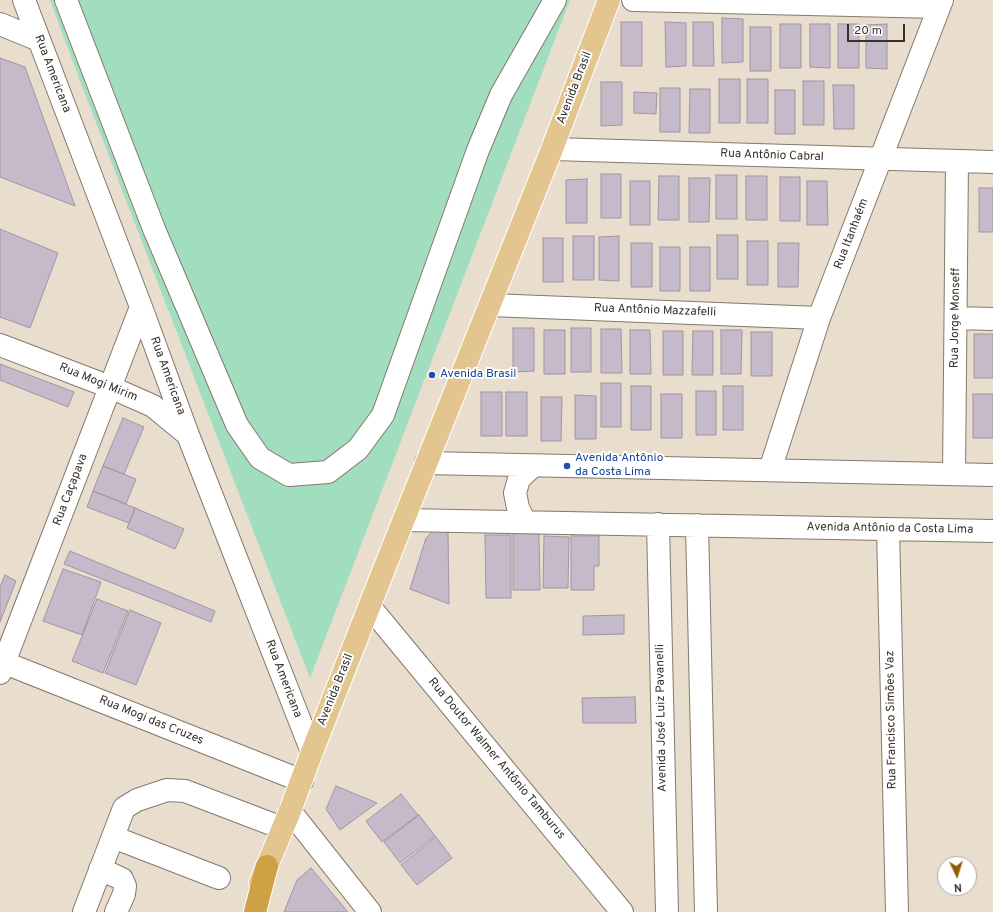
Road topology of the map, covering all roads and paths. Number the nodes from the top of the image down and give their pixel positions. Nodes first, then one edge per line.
1 (24, 0) edge
2 (66, 0) edge
3 (555, 0) edge
4 (610, 0) edge
5 (633, 0) edge
6 (940, 4) edge
7 (0, 24) edge
8 (39, 40) junction
9 (552, 149) junction
10 (881, 160) junction
11 (957, 161) junction
12 (993, 162) edge
13 (490, 305) junction
14 (141, 306) junction
15 (819, 318) junction
16 (956, 318) junction
17 (993, 319) edge
18 (0, 345) edge
19 (110, 387) junction
20 (188, 435) junction
21 (426, 463) junction
22 (533, 466) junction
23 (770, 470) junction
24 (954, 474) junction
25 (993, 475) edge
26 (404, 520) junction
27 (526, 522) junction
28 (658, 524) junction
29 (697, 525) junction
30 (888, 529) junction
31 (993, 531) edge
32 (370, 607) junction
33 (1, 665) edge
34 (312, 752) junction
35 (302, 781) junction
36 (286, 820) junction
37 (113, 837) junction
38 (267, 866) junction
39 (100, 869) junction
40 (219, 878) dead end
41 (84, 912) edge
42 (116, 912) edge
43 (248, 912) edge
44 (255, 912) edge
45 (370, 912) edge
46 (622, 912) edge
47 (667, 912) edge
48 (706, 912) edge
49 (897, 912) edge

1 - 8 street, Rua Americana
2 - 3 street
4 - 9 main road, Avenida Brasil
5 - 6 street
6 - 10 street, Rua Itanhaém
7 - 8 street
8 - 14 street, Rua Americana
9 - 10 street, Rua Antônio Cabral
9 - 13 main road, Avenida Brasil
10 - 11 street, Rua Antônio Cabral
10 - 15 street, Rua Itanhaém
11 - 12 street, Rua Antônio Cabral
11 - 16 street, Rua Jorge Monseff
13 - 15 street, Rua Antônio Mazzafelli
13 - 21 main road, Avenida Brasil
14 - 19 street, Rua Caçapava
14 - 20 street, Rua Americana
15 - 23 street, Rua Itanhaém
16 - 17 street
16 - 24 street, Rua Jorge Monseff
18 - 19 street, Rua Mogi Mirim
19 - 20 street, Rua Mogi Mirim
19 - 33 street, Rua Caçapava
20 - 34 street, Rua Americana
21 - 22 street
21 - 26 main road, Avenida Brasil
22 - 23 street
22 - 27 street
23 - 24 street
24 - 25 street
26 - 27 street, Avenida Antônio da Costa Lima
26 - 32 main road, Avenida Brasil
27 - 28 street, Avenida Antônio da Costa Lima
28 - 29 street, Avenida Antônio da Costa Lima
28 - 47 street, Avenida José Luiz Pavanelli
29 - 30 street, Avenida Antônio da Costa Lima
29 - 48 street
30 - 31 street, Avenida Antônio da Costa Lima
30 - 49 street, Rua Francisco Simões Vaz
32 - 34 main road, Avenida Brasil
32 - 46 street, Rua Doutor Walmer Antônio Tamburus
33 - 35 street, Rua Mogi das Cruzes
34 - 35 main road, Avenida Brasil
35 - 36 main road, Avenida Brasil
36 - 37 street
36 - 38 main road, Avenida Brasil
36 - 45 street
37 - 39 street
37 - 40 street
38 - 43 main road, Avenida Brasil
38 - 44 highway
39 - 41 street
39 - 42 street

